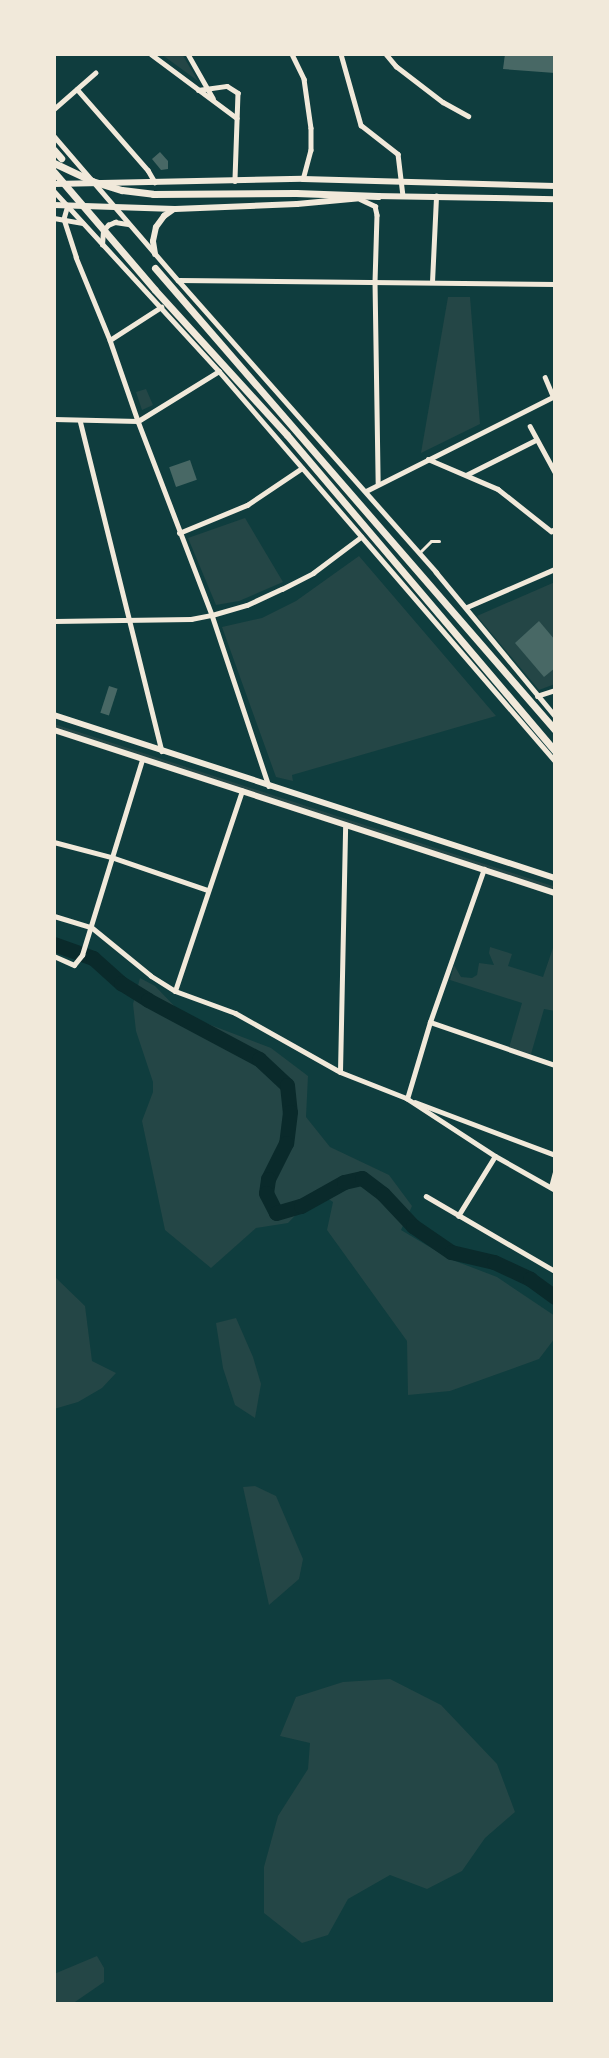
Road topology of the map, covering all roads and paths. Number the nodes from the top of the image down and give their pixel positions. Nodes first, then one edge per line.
1 (151, 54) edge
2 (188, 54) edge
3 (292, 54) edge
4 (340, 54) edge
5 (386, 54) edge
6 (95, 73) dead end
7 (207, 88) junction
8 (77, 89) junction
9 (198, 90) junction
10 (214, 100) junction
11 (54, 108) edge
12 (468, 116) dead end
13 (237, 118) junction
14 (54, 136) edge
15 (54, 150) edge
16 (61, 158) dead end
17 (54, 163) edge
18 (54, 172) edge
19 (303, 179) junction
20 (235, 181) junction
21 (155, 182) junction
22 (403, 182) junction
23 (94, 183) junction
24 (54, 184) edge
25 (555, 186) edge
26 (54, 190) edge
27 (378, 196) junction
28 (403, 196) junction
29 (436, 196) junction
30 (357, 198) junction
31 (555, 199) edge
32 (54, 205) edge
33 (68, 205) junction
34 (114, 207) junction
35 (175, 209) junction
36 (54, 218) edge
37 (64, 219) junction
38 (83, 223) junction
39 (130, 225) junction
40 (102, 246) junction
41 (155, 254) junction
42 (155, 268) dead end
43 (178, 280) junction
44 (375, 281) junction
45 (432, 282) junction
46 (555, 284) edge
47 (161, 307) junction
48 (110, 340) junction
49 (219, 371) junction
50 (545, 378) dead end
51 (54, 419) edge
52 (80, 420) junction
53 (138, 421) junction
54 (530, 426) dead end
55 (536, 440) junction
56 (428, 459) junction
57 (302, 468) junction
58 (555, 472) edge
59 (465, 475) junction
60 (378, 483) junction
61 (366, 491) junction
62 (555, 529) edge
63 (179, 532) junction
64 (361, 537) junction
65 (439, 541) dead end
66 (419, 553) junction
67 (555, 569) edge
68 (436, 572) junction
69 (428, 582) junction
70 (466, 607) junction
71 (212, 615) junction
72 (129, 620) junction
73 (54, 621) edge
74 (474, 660) junction
75 (555, 690) edge
76 (537, 696) junction
77 (54, 715) edge
78 (555, 716) edge
79 (62, 717) junction
80 (555, 730) edge
81 (56, 731) edge
82 (162, 751) junction
83 (555, 751) edge
84 (142, 760) junction
85 (555, 762) edge
86 (269, 786) junction
87 (242, 791) junction
88 (345, 825) junction
89 (54, 842) edge
90 (111, 857) junction
91 (484, 869) junction
92 (555, 878) edge
93 (208, 890) junction
94 (555, 893) edge
95 (54, 916) edge
96 (91, 927) junction
97 (54, 956) edge
98 (176, 991) junction
99 (430, 1022) junction
100 (555, 1065) edge
101 (340, 1072) junction
102 (406, 1098) junction
103 (555, 1155) edge
104 (495, 1156) junction
105 (555, 1172) edge
106 (553, 1188) edge
107 (426, 1196) dead end
108 (458, 1216) junction
109 (555, 1271) edge

1 - 9 street
2 - 7 street
3 - 19 street
4 - 22 street
5 - 12 street
6 - 8 street
7 - 9 street
7 - 10 street
7 - 13 street
8 - 11 street
8 - 21 street
9 - 10 street
10 - 13 street
13 - 20 street
14 - 23 street
15 - 16 main road
17 - 27 main road
18 - 74 main road
19 - 20 main road
19 - 22 main road
20 - 21 main road
21 - 23 main road
22 - 25 main road
22 - 28 street
23 - 24 main road
23 - 34 street
26 - 33 street
27 - 28 main road
27 - 30 main road
28 - 29 main road
29 - 31 main road
29 - 45 street
30 - 35 main road
30 - 44 street
32 - 33 main road
33 - 34 main road
33 - 37 street
33 - 38 street
34 - 35 main road
34 - 39 street
35 - 41 main road
36 - 37 street
37 - 38 street
37 - 48 street
38 - 40 street
39 - 40 street
39 - 41 street
40 - 47 street
41 - 43 street
42 - 69 main road
43 - 44 street
43 - 61 street
44 - 45 street
44 - 60 street
45 - 46 street
47 - 48 street
47 - 49 street
48 - 53 street
49 - 53 street
49 - 57 street
50 - 56 street
51 - 52 street
52 - 53 street
52 - 72 street
53 - 63 street
54 - 55 street
55 - 58 street
55 - 59 street
56 - 59 street
56 - 60 street
57 - 63 street
57 - 64 street
59 - 62 street
60 - 61 street
61 - 66 street
63 - 71 street
64 - 71 street
64 - 74 street
65 - 66 street
66 - 68 street
67 - 70 street
68 - 69 street
68 - 70 street
69 - 80 main road
70 - 76 street
71 - 72 street
71 - 86 street
72 - 73 street
72 - 82 street
74 - 83 main road
74 - 85 street
75 - 76 street
76 - 78 street
77 - 79 main road
79 - 81 main road
79 - 82 main road
81 - 84 main road
82 - 86 main road
84 - 87 main road
84 - 90 street
86 - 92 main road
87 - 88 main road
87 - 93 street
88 - 91 main road
88 - 101 street
89 - 90 street
90 - 93 street
90 - 96 street
91 - 94 main road
91 - 99 street
93 - 98 street
95 - 96 street
96 - 97 street
96 - 98 street
98 - 101 street
99 - 100 street
99 - 102 street
101 - 102 street
102 - 103 street
102 - 104 street
104 - 106 street
104 - 108 street
105 - 106 street
107 - 108 street
108 - 109 street

